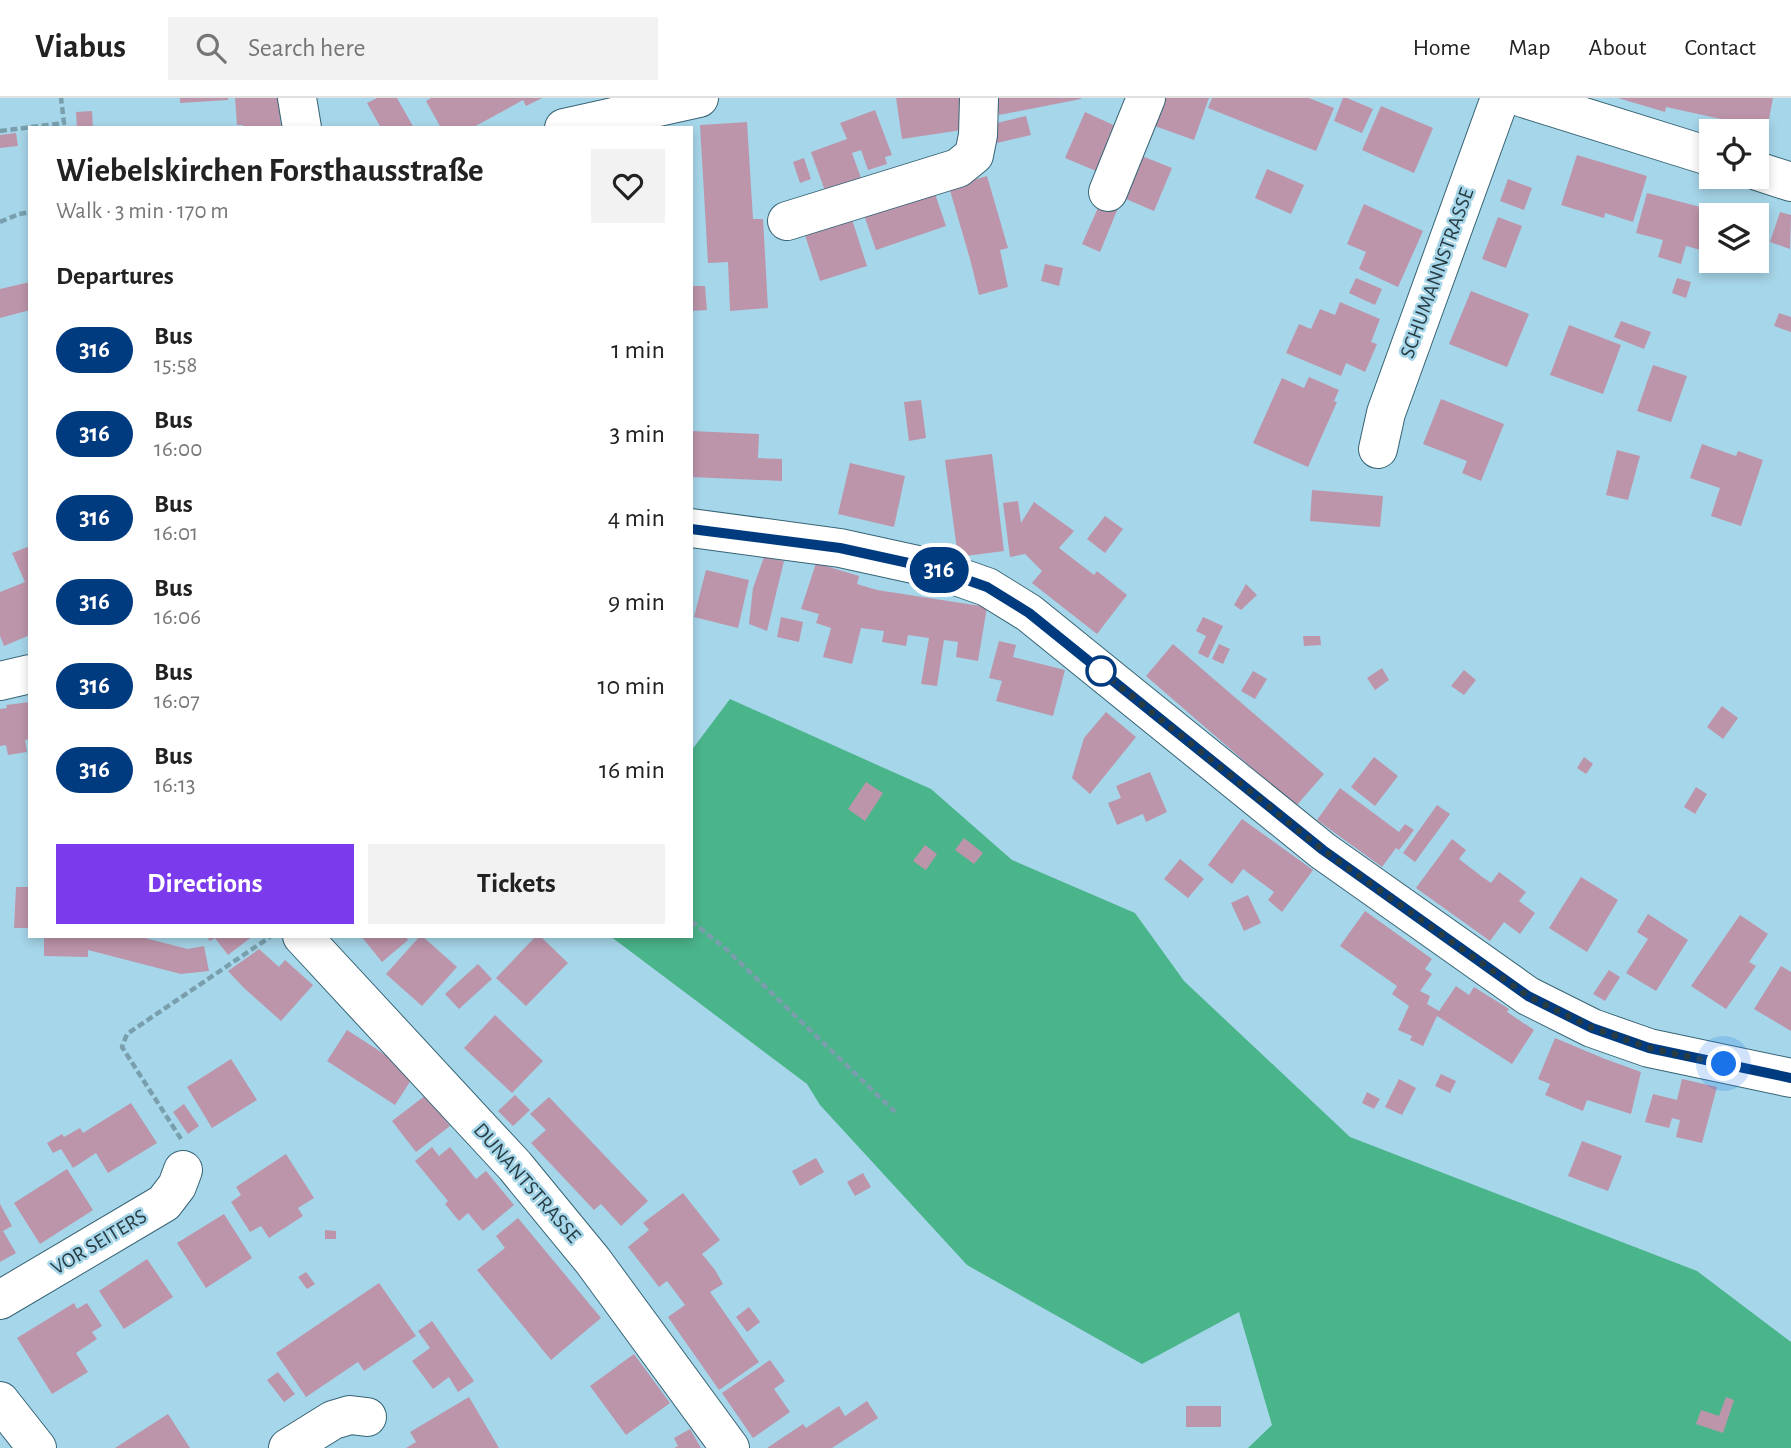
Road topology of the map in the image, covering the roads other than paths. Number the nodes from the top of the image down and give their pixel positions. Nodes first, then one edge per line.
1 (297, 98) edge
2 (699, 98) edge
3 (979, 98) edge
4 (1146, 98) edge
5 (1500, 98) edge
6 (1523, 98) edge
7 (302, 126) edge
8 (573, 126) edge
9 (1699, 153) edge
10 (1769, 175) edge
11 (1791, 181) edge
12 (1108, 192) dead end
13 (787, 221) dead end
14 (1378, 449) dead end
15 (693, 528) edge
16 (28, 674) edge
17 (0, 681) edge
18 (304, 938) edge
19 (1791, 1078) edge
20 (183, 1170) road end
21 (0, 1300) edge
22 (0, 1401) edge
23 (368, 1417) dead end
24 (37, 1448) edge
25 (288, 1448) edge
26 (730, 1448) edge

1 - 7 street
2 - 8 street
3 - 13 street
4 - 12 street
5 - 14 street, SCHUMANNSTRASSE
6 - 9 street
10 - 11 street
15 - 19 street
16 - 17 street
18 - 26 street, DUNANTSTRASSE
20 - 21 street, VOR SEITERS
22 - 24 street
23 - 25 street

